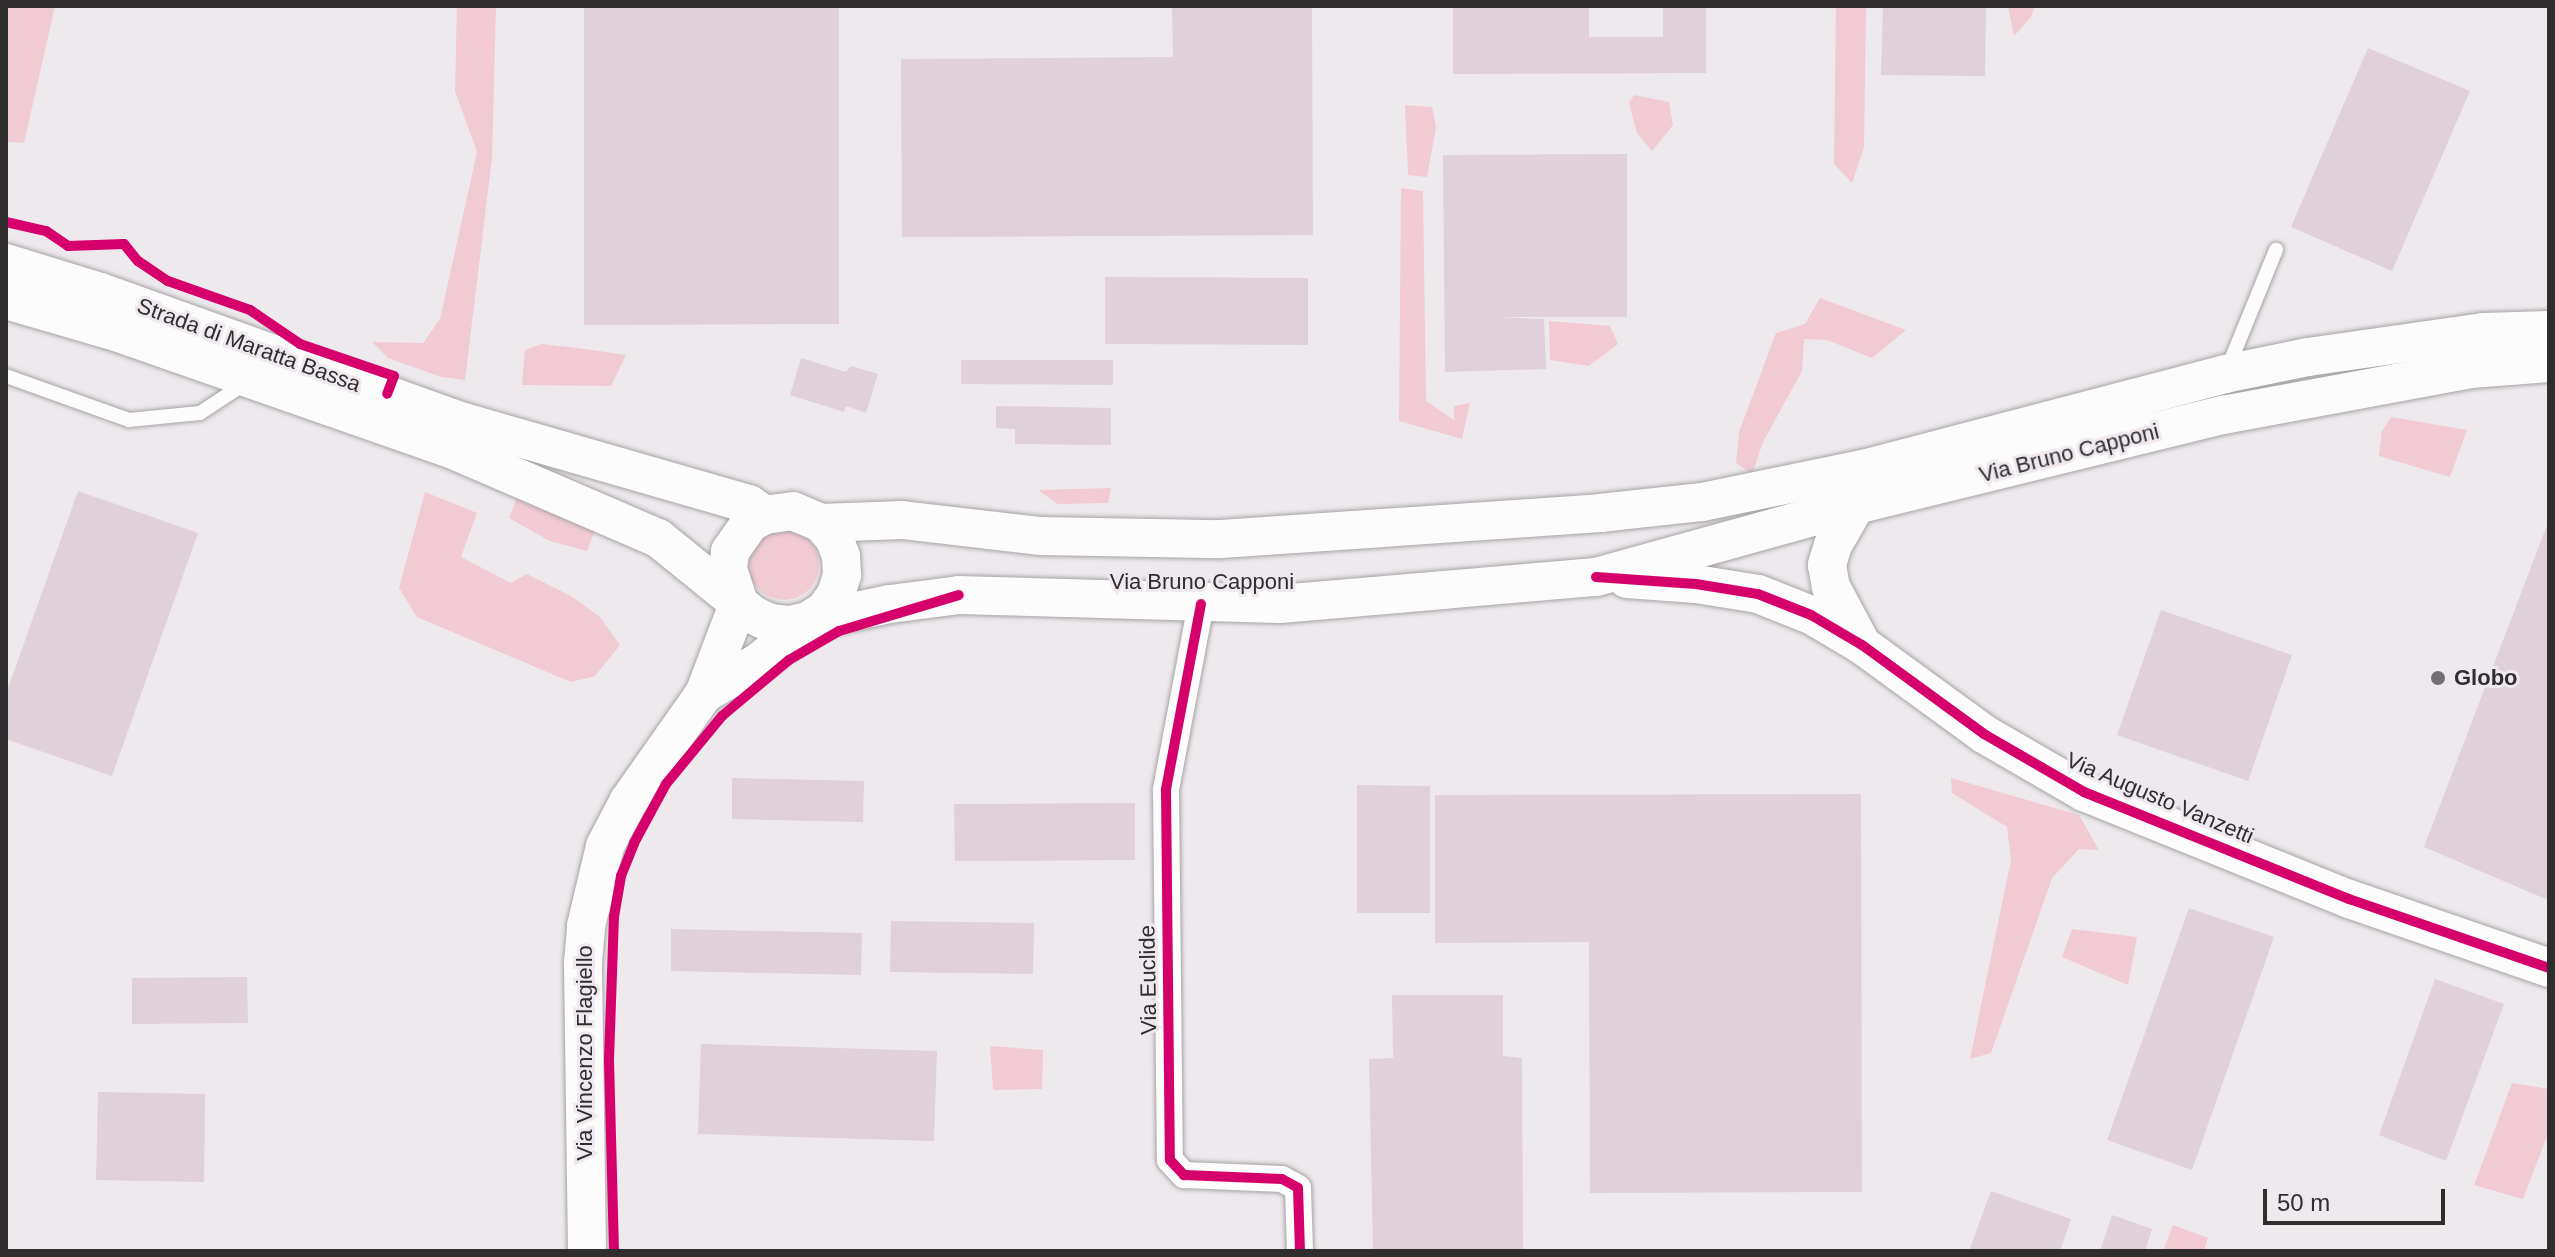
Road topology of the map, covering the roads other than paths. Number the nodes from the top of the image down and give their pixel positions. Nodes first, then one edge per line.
1 (2276, 250) dead end
2 (6, 263) edge
3 (6, 300) edge
4 (2549, 330) edge
5 (2549, 363) edge
6 (2225, 374) junction
7 (6, 376) edge
8 (252, 379) junction
9 (1856, 505) junction
10 (1600, 513) junction
11 (765, 515) junction
12 (821, 523) junction
13 (1596, 577) junction
14 (739, 602) junction
15 (1201, 604) junction
16 (808, 621) junction
17 (1862, 645) junction
18 (704, 694) junction
19 (2549, 968) edge
20 (587, 1251) edge
21 (1300, 1251) edge

1 - 6 lane
2 - 11 main road, Strada di Maratta Bassa
3 - 8 main road, Strada di Maratta Bassa
4 - 6 main road, Via Bruno Capponi
5 - 9 main road, Via Bruno Capponi
6 - 10 main road, Via Bruno Capponi
7 - 8 lane
8 - 14 main road, Strada di Maratta Bassa
9 - 13 main road, Via Bruno Capponi
9 - 17 main road, Via Augusto Vanzetti
10 - 12 main road, Via Bruno Capponi
10 - 13 main road
11 - 12 main road
11 - 14 main road
12 - 16 main road
13 - 15 main road, Via Bruno Capponi
13 - 17 main road, Via Augusto Vanzetti
14 - 16 main road
14 - 18 main road, Via Vincenzo Flagiello
15 - 16 main road, Via Bruno Capponi
15 - 21 street, Via Euclide
16 - 18 main road, Via Vincenzo Flagiello
17 - 19 main road, Via Augusto Vanzetti
18 - 20 main road, Via Vincenzo Flagiello

